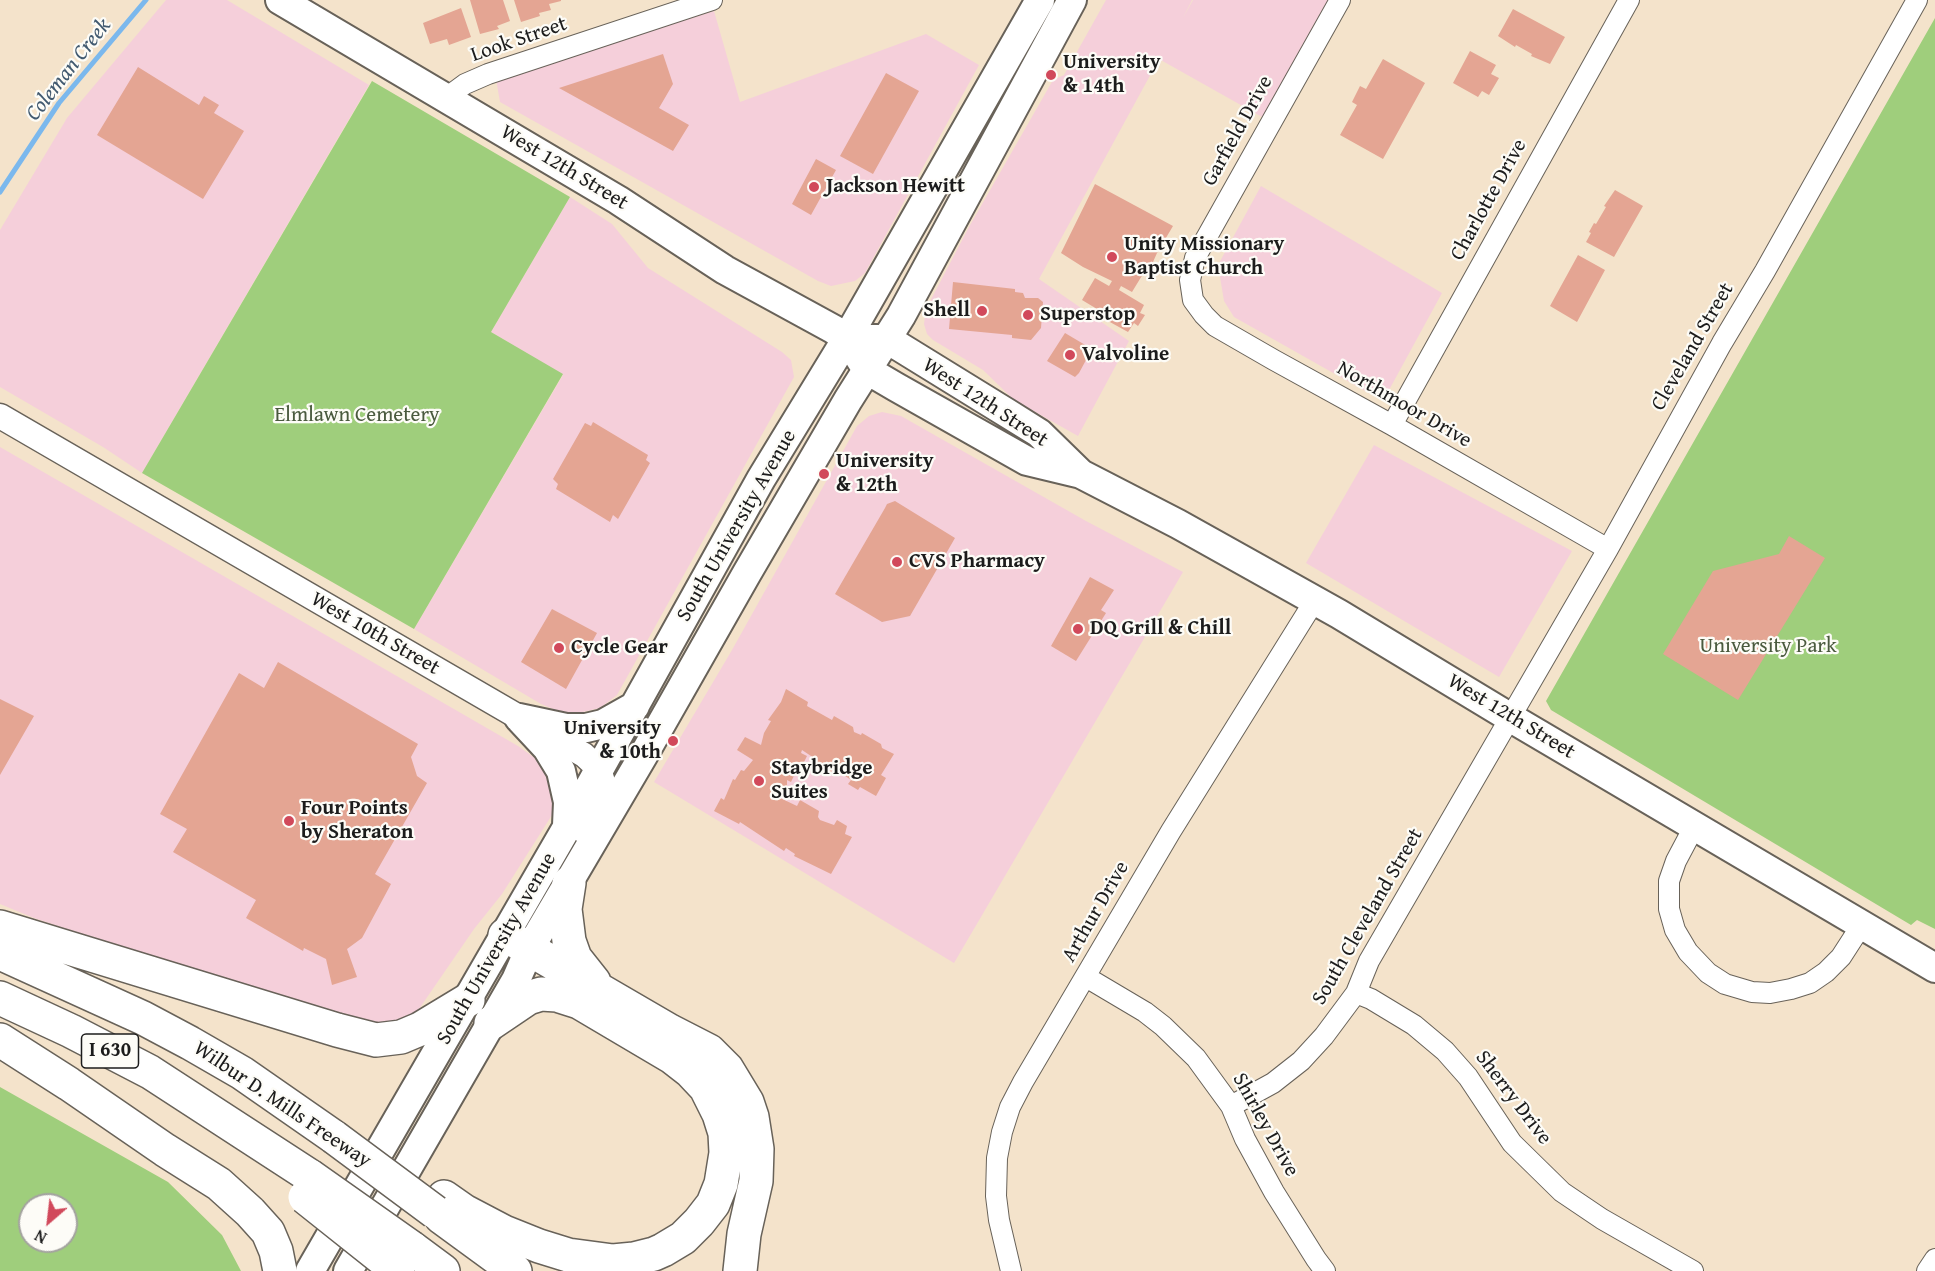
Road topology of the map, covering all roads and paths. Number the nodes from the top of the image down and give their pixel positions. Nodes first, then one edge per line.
1 (280, 0) edge
2 (712, 0) edge
3 (1040, 0) edge
4 (1072, 0) edge
5 (1340, 0) edge
6 (1629, 0) edge
7 (1917, 0) edge
8 (447, 98) junction
9 (1191, 289) joint
10 (847, 338) junction
11 (887, 339) junction
12 (867, 370) junction
13 (0, 416) edge
14 (1392, 425) junction
15 (1081, 474) junction
16 (1608, 549) junction
17 (1315, 600) junction
18 (637, 704) junction
19 (519, 718) junction
20 (1511, 718) junction
21 (600, 769) junction
22 (1694, 827) junction
23 (566, 828) junction
24 (569, 883) junction
25 (1862, 926) junction
26 (0, 927) edge
27 (526, 936) junction
28 (0, 953) edge
29 (1935, 968) edge
30 (1086, 977) junction
31 (598, 989) junction
32 (1356, 993) junction
33 (0, 998) edge
34 (468, 1000) junction
35 (491, 1023) junction
36 (0, 1040) edge
37 (1231, 1106) junction
38 (439, 1204) junction
39 (1935, 1259) edge
40 (405, 1260) edge
41 (280, 1271) edge
42 (310, 1271) edge
43 (348, 1271) edge
44 (443, 1271) edge
45 (514, 1271) edge
46 (740, 1271) edge
47 (1011, 1271) edge
48 (1325, 1271) edge
49 (1693, 1271) edge
50 (1927, 1271) edge

1 - 8 main road, West 12th Street
2 - 8 street, Look Street
3 - 10 main road, South University Avenue
4 - 11 main road, South University Avenue
5 - 9 street, Garfield Drive
6 - 14 street, Charlotte Drive
7 - 16 street, Cleveland Street
8 - 10 main road, West 12th Street
9 - 14 street, Northmoor Drive
10 - 11 main road, West 12th Street
10 - 12 main road, West 12th Street
10 - 18 main road, South University Avenue
11 - 12 main road, South University Avenue
11 - 15 main road, West 12th Street
12 - 15 main road, West 12th Street
12 - 24 main road, South University Avenue
13 - 19 street, West 10th Street
14 - 16 street, Northmoor Drive
15 - 17 main road, West 12th Street
16 - 20 street, Cleveland Street
17 - 20 main road, West 12th Street
17 - 30 street, Arthur Drive
18 - 19 main road
18 - 21 main road, South University Avenue
19 - 21 street, West 10th Street
19 - 23 main road
20 - 22 main road, West 12th Street
20 - 32 street, South Cleveland Street
21 - 23 main road, South University Avenue
21 - 27 street
22 - 25 main road, West 12th Street
22 - 25 street
23 - 27 main road, South University Avenue
24 - 27 main road, South University Avenue
24 - 31 highway
25 - 29 main road, West 12th Street
26 - 34 highway
27 - 31 highway
27 - 34 main road, South University Avenue
27 - 35 main road, South University Avenue
28 - 38 highway, Wilbur D. Mills Freeway / I 630, bridge
30 - 37 street, Shirley Drive
30 - 47 street, Arthur Drive
31 - 46 highway
32 - 37 street, South Cleveland Street
32 - 49 street, Sherry Drive
33 - 40 highway, Wilbur D. Mills Freeway / I 630, bridge
34 - 42 main road, South University Avenue
35 - 38 highway
35 - 43 main road, South University Avenue
36 - 41 highway
37 - 48 street, Shirley Drive
38 - 45 highway
39 - 50 street
40 - 44 highway, Wilbur D. Mills Freeway / I 630

